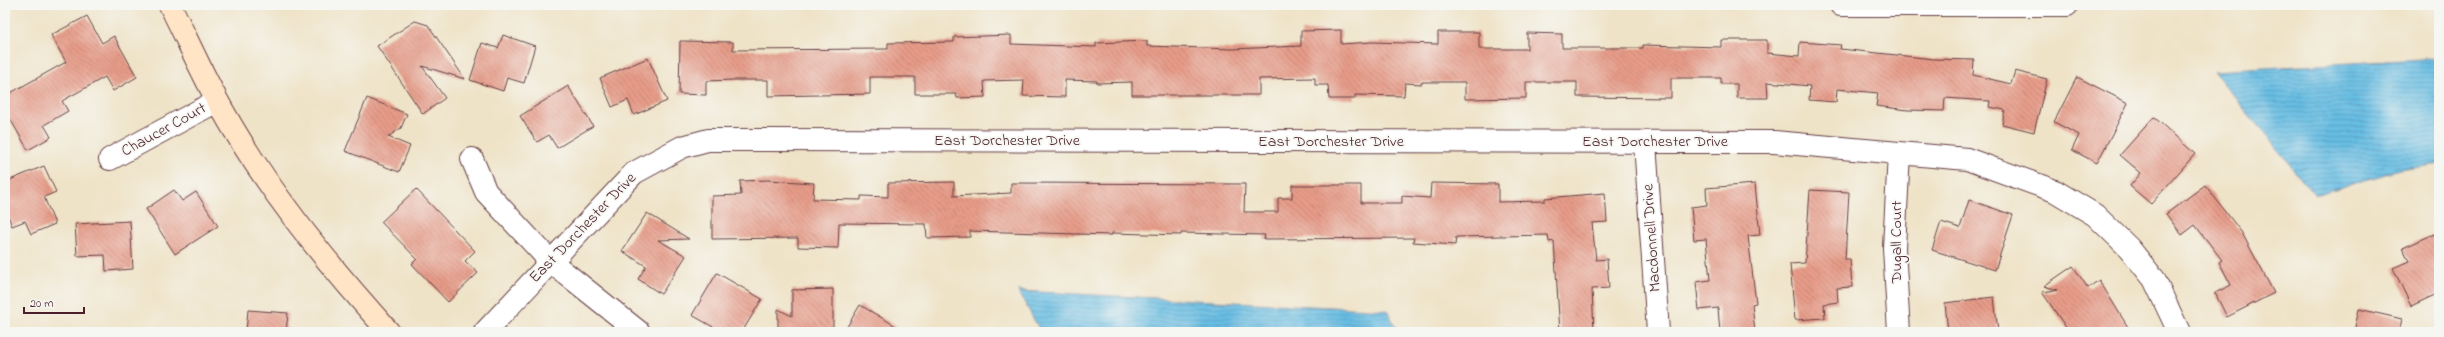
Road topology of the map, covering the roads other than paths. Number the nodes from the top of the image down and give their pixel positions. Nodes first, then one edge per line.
1 (170, 5) edge
2 (1841, 5) edge
3 (2066, 5) edge
4 (1971, 6) edge
5 (217, 101) junction
6 (1645, 143) junction
7 (1899, 153) junction
8 (110, 159) dead end
9 (472, 159) dead end
10 (550, 261) junction
11 (389, 332) edge
12 (485, 332) edge
13 (639, 332) edge
14 (1658, 332) edge
15 (1898, 332) edge
16 (2179, 332) edge

1 - 5 street
2 - 4 street
3 - 4 street
5 - 8 street, Chaucer Court
5 - 11 street
6 - 7 street, East Dorchester Drive
6 - 10 street, East Dorchester Drive
6 - 14 street, Macdonnell Drive
7 - 15 street, Dugall Court
7 - 16 street, East Dorchester Drive
9 - 10 street
10 - 12 street, East Dorchester Drive
10 - 13 street

